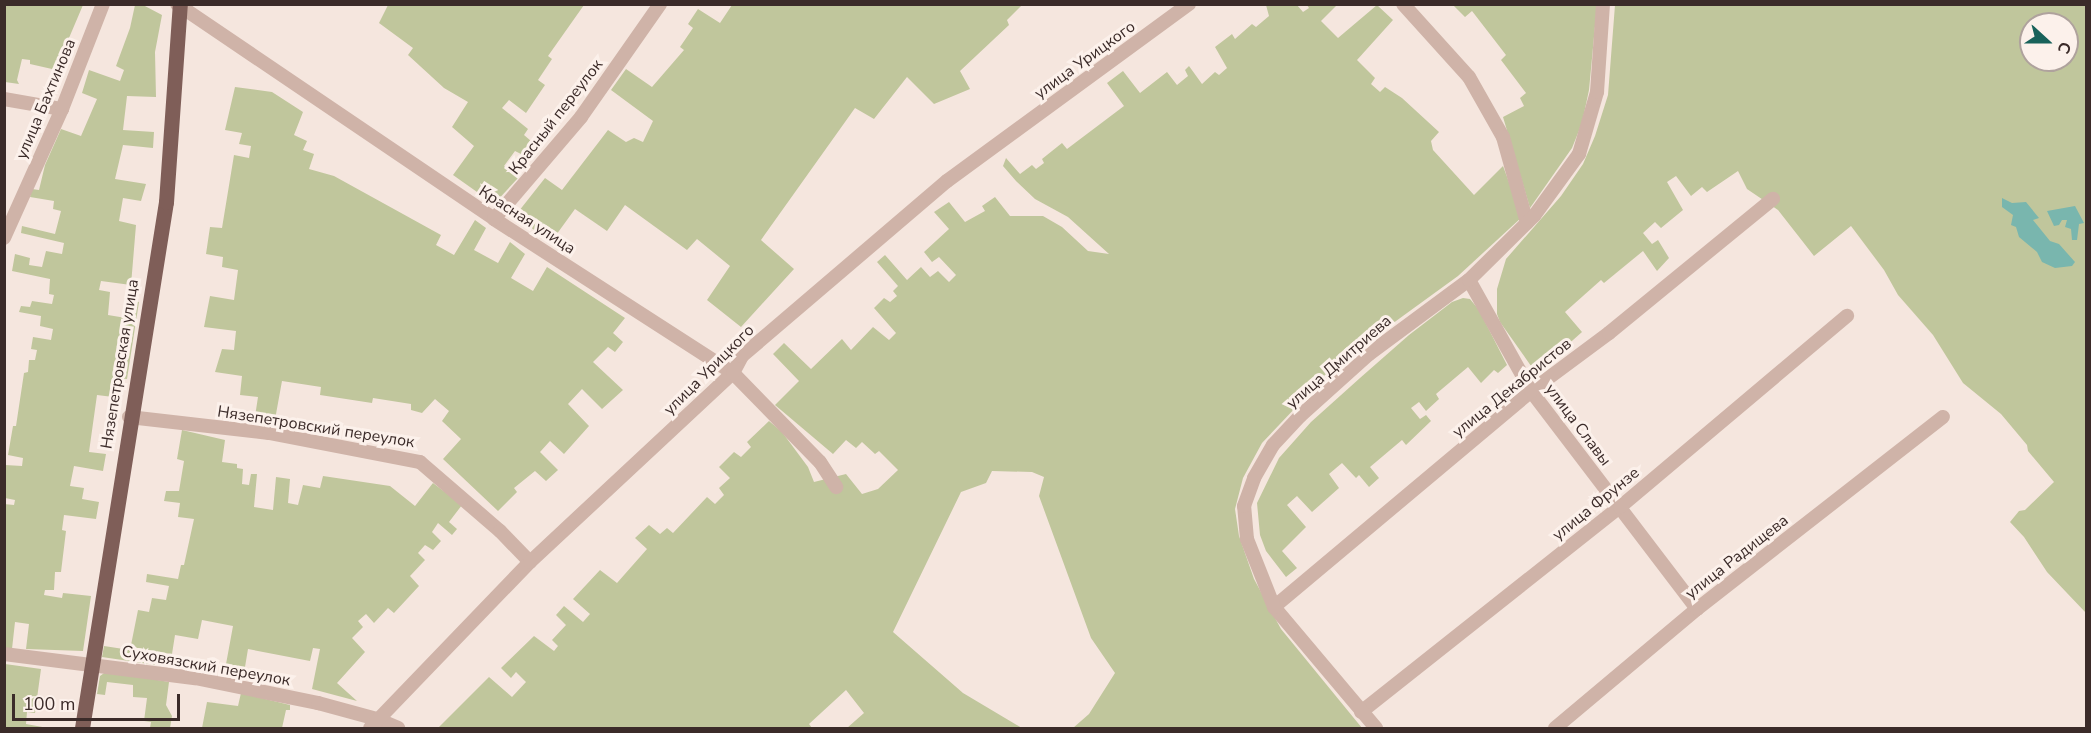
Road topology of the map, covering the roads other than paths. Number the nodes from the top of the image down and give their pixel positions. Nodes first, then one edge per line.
1 (103, 4) edge
2 (660, 4) edge
3 (1189, 4) edge
4 (1403, 4) edge
5 (1603, 4) edge
6 (179, 5) edge
7 (4, 99) edge
8 (62, 109) junction
9 (1773, 198) dead end
10 (494, 219) junction
11 (1527, 223) junction
12 (4, 238) edge
13 (1469, 280) junction
14 (1847, 316) dead end
15 (733, 373) junction
16 (1531, 391) junction
17 (129, 417) junction
18 (1943, 417) dead end
19 (836, 487) dead end
20 (1620, 507) junction
21 (530, 562) junction
22 (1274, 607) junction
23 (1698, 609) junction
24 (4, 654) edge
25 (91, 663) junction
26 (1361, 712) junction
27 (374, 724) edge
28 (1374, 728) edge
29 (81, 729) edge
30 (398, 729) edge
31 (1555, 729) edge

1 - 8 street, улица Бахтинова
2 - 10 street, Красный переулок
3 - 15 street, улица Урицкого
4 - 11 street
5 - 11 street, улица Дмитриева
6 - 10 street, Красная улица
6 - 17 main road, Нязепетровская улица
7 - 8 street
8 - 12 street, улица Бахтинова
9 - 16 street, улица Декабристов
10 - 15 street, Красная улица
11 - 13 street, улица Дмитриева
13 - 16 street, улица Славы
13 - 22 street, улица Дмитриева
14 - 20 street, улица Фрунзе
15 - 19 street, Красная улица
15 - 21 street, улица Урицкого
16 - 20 street, улица Славы
16 - 22 street, улица Декабристов
17 - 21 street, Нязепетровский переулок
17 - 25 main road, Нязепетровская улица
18 - 23 street, улица Радищева
20 - 23 street, улица Славы
20 - 26 street, улица Фрунзе
21 - 27 street, улица Урицкого
22 - 26 street, улица Дмитриева
23 - 31 street, улица Радищева
24 - 25 street, Суховязский переулок
25 - 27 street, Суховязский переулок
25 - 29 main road, Нязепетровская улица
26 - 28 street, улица Дмитриева
27 - 30 street, Суховязский переулок

